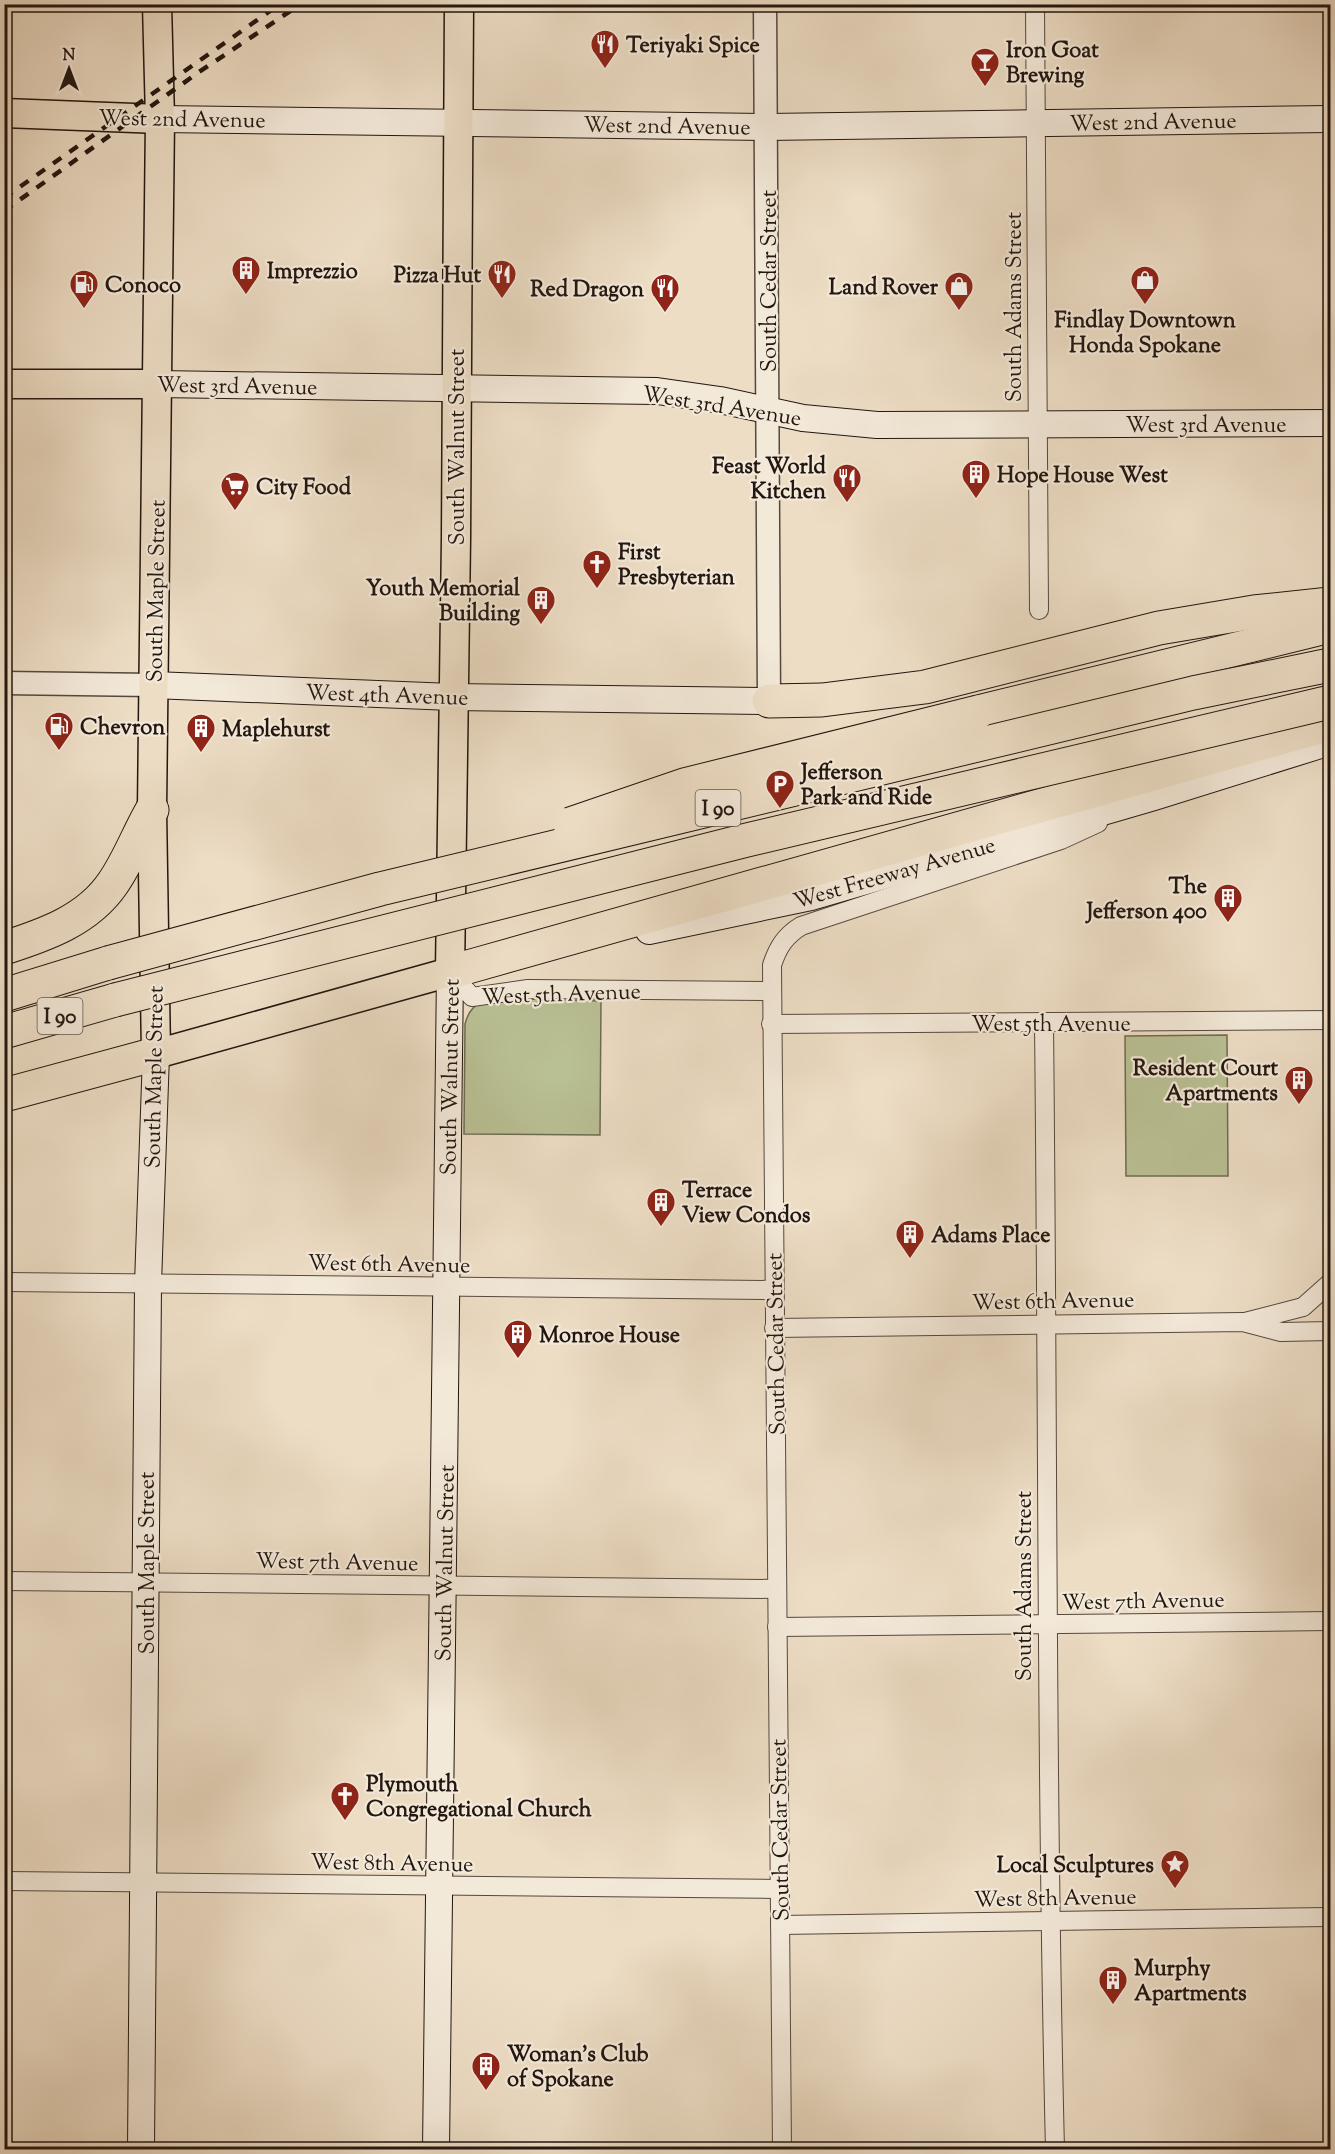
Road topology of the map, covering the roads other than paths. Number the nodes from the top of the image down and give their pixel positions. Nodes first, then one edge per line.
1 (157, 4) edge
2 (459, 4) edge
3 (765, 4) edge
4 (1035, 4) edge
5 (4, 113) edge
6 (160, 118) junction
7 (1330, 119) edge
8 (1036, 122) junction
9 (456, 123) junction
10 (767, 127) junction
11 (4, 384) edge
12 (157, 384) junction
13 (456, 389) junction
14 (768, 411) junction
15 (1330, 423) edge
16 (1037, 425) junction
17 (1330, 603) edge
18 (1039, 610) dead end
19 (1330, 626) edge
20 (1330, 665) edge
21 (4, 683) edge
22 (153, 685) junction
23 (452, 697) junction
24 (769, 701) junction
25 (1330, 702) edge
26 (1330, 724) edge
27 (1330, 742) edge
28 (1154, 797) junction
29 (152, 810) junction
30 (380, 889) junction
31 (4, 948) edge
32 (450, 972) junction
33 (771, 991) junction
34 (4, 995) edge
35 (1330, 1020) edge
36 (1044, 1023) junction
37 (771, 1024) junction
38 (4, 1032) edge
39 (156, 1054) junction
40 (4, 1095) edge
41 (4, 1282) edge
42 (1330, 1283) edge
43 (148, 1284) junction
44 (447, 1288) junction
45 (774, 1290) junction
46 (1243, 1322) junction
47 (1047, 1323) junction
48 (774, 1328) junction
49 (1330, 1331) edge
50 (4, 1581) edge
51 (146, 1582) junction
52 (443, 1587) junction
53 (776, 1589) junction
54 (1330, 1621) edge
55 (1046, 1626) junction
56 (777, 1627) junction
57 (4, 1881) edge
58 (143, 1883) junction
59 (439, 1887) junction
60 (779, 1889) junction
61 (1330, 1917) edge
62 (1050, 1921) junction
63 (780, 1925) junction
64 (141, 2150) edge
65 (436, 2150) edge
66 (782, 2150) edge
67 (1055, 2150) edge

1 - 6 main road, South Maple Street
2 - 9 main road, South Walnut Street
3 - 10 street, South Cedar Street
4 - 8 street, South Adams Street
5 - 6 main road, West 2nd Avenue
6 - 9 main road, West 2nd Avenue
6 - 12 main road, South Maple Street
7 - 8 main road, West 2nd Avenue
8 - 10 main road, West 2nd Avenue
8 - 16 street, South Adams Street
9 - 10 main road, West 2nd Avenue
9 - 13 main road, South Walnut Street
10 - 14 street, South Cedar Street
11 - 12 main road, West 3rd Avenue
12 - 13 main road, West 3rd Avenue
12 - 22 main road, South Maple Street
13 - 14 main road, West 3rd Avenue
13 - 23 main road, South Walnut Street
14 - 16 main road, West 3rd Avenue
14 - 24 street, South Cedar Street
15 - 16 main road, West 3rd Avenue
16 - 18 street, South Adams Street
17 - 24 highway
19 - 30 highway, bridge
20 - 30 highway, I 90, bridge
21 - 22 street, West 4th Avenue
22 - 23 main road, West 4th Avenue
22 - 29 main road, South Maple Street
23 - 24 main road, West 4th Avenue
23 - 32 main road, South Walnut Street
25 - 38 highway, I 90, bridge
26 - 32 highway
27 - 28 main road, West Freeway Avenue
28 - 32 main road, West Freeway Avenue
28 - 33 street, South Cedar Street
29 - 31 highway
29 - 39 main road, South Maple Street
30 - 34 highway, I 90, bridge
32 - 33 street, West 5th Avenue
32 - 39 main road, West 5th Avenue
32 - 44 main road, South Walnut Street
33 - 37 street, South Cedar Street
35 - 36 street, West 5th Avenue
36 - 37 street, West 5th Avenue
36 - 47 street, South Adams Street
37 - 45 street, South Cedar Street
39 - 40 highway
39 - 43 main road, South Maple Street
41 - 43 street, West 6th Avenue
42 - 46 street
43 - 44 street, West 6th Avenue
43 - 51 main road, South Maple Street
44 - 45 street, West 6th Avenue
44 - 52 main road, South Walnut Street
45 - 48 street, South Cedar Street
46 - 47 street, West 6th Avenue
46 - 49 street, West 6th Avenue
47 - 48 street, West 6th Avenue
47 - 55 street, South Adams Street
48 - 53 street, South Cedar Street
50 - 51 street, West 7th Avenue
51 - 52 street, West 7th Avenue
51 - 58 main road, South Maple Street
52 - 53 street, West 7th Avenue
52 - 59 main road, South Walnut Street
53 - 56 street, South Cedar Street
54 - 55 street, West 7th Avenue
55 - 56 street, West 7th Avenue
55 - 62 street, South Adams Street
56 - 60 street, South Cedar Street
57 - 58 street, West 8th Avenue
58 - 59 street, West 8th Avenue
58 - 64 main road, South Maple Street
59 - 60 street, West 8th Avenue
59 - 65 main road, South Walnut Street
60 - 63 street, South Cedar Street
61 - 62 street, West 8th Avenue
62 - 63 street, West 8th Avenue
62 - 67 street, South Adams Street
63 - 66 street, South Cedar Street

